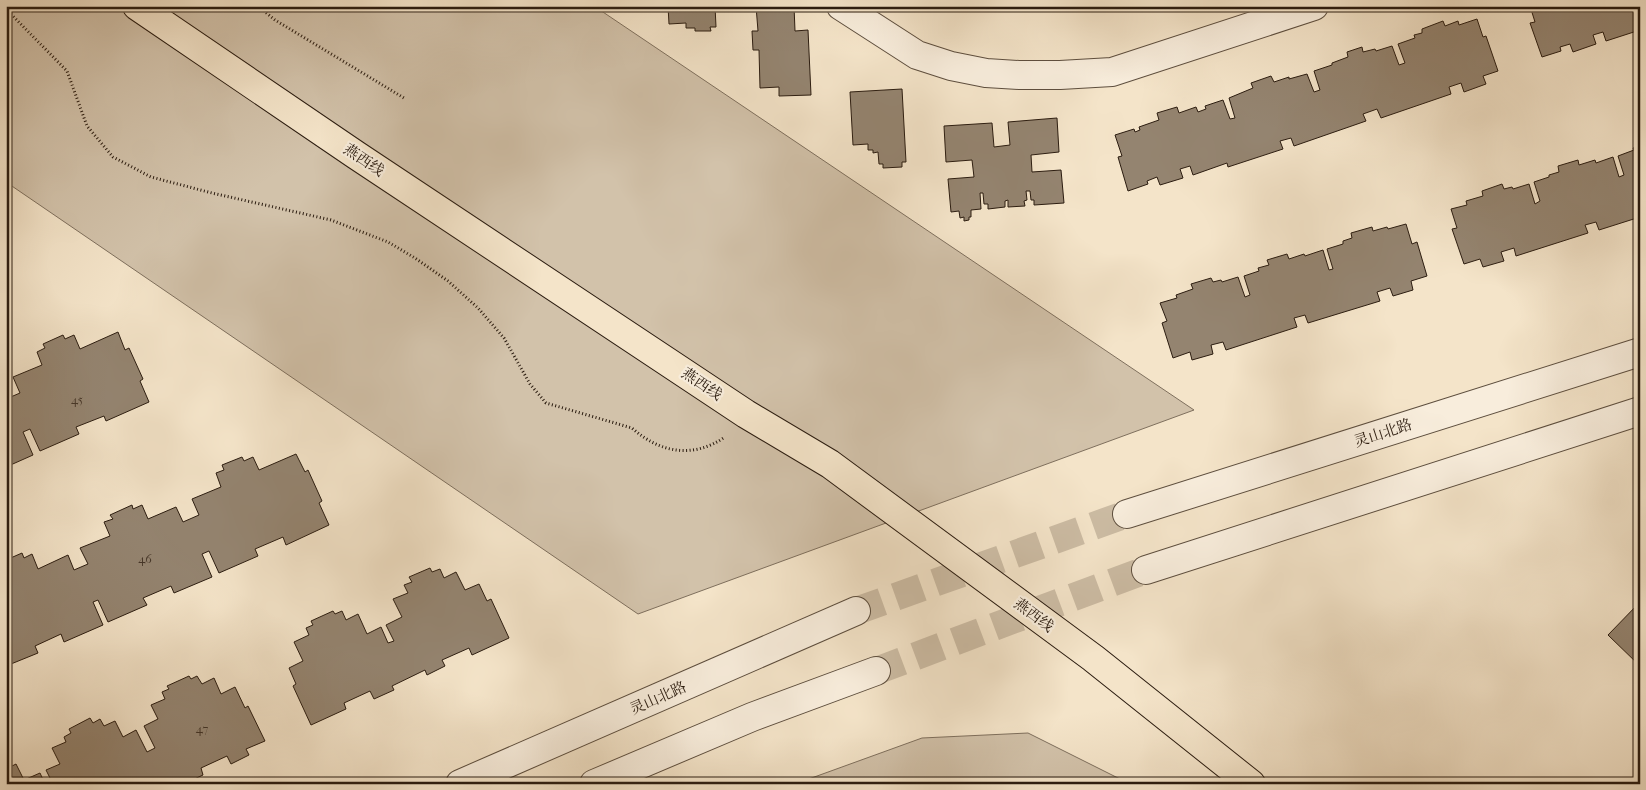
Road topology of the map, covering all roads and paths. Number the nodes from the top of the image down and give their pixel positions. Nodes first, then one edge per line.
1 (137, 6) edge
2 (258, 6) edge
3 (841, 6) edge
4 (1314, 6) edge
5 (6, 9) edge
6 (404, 98) dead end
7 (1640, 352) edge
8 (1640, 411) edge
9 (746, 414) junction
10 (1127, 514) tunnel mouth
11 (1146, 570) tunnel mouth
12 (856, 611) tunnel mouth
13 (876, 671) tunnel mouth
14 (460, 784) edge
15 (594, 784) edge
16 (1251, 784) edge

1 - 9 main road, 燕西线
2 - 6 path
3 - 4 street
5 - 9 path
7 - 10 street, 灵山北路
8 - 11 street
9 - 16 main road, 燕西线
12 - 14 street, 灵山北路
13 - 15 street

